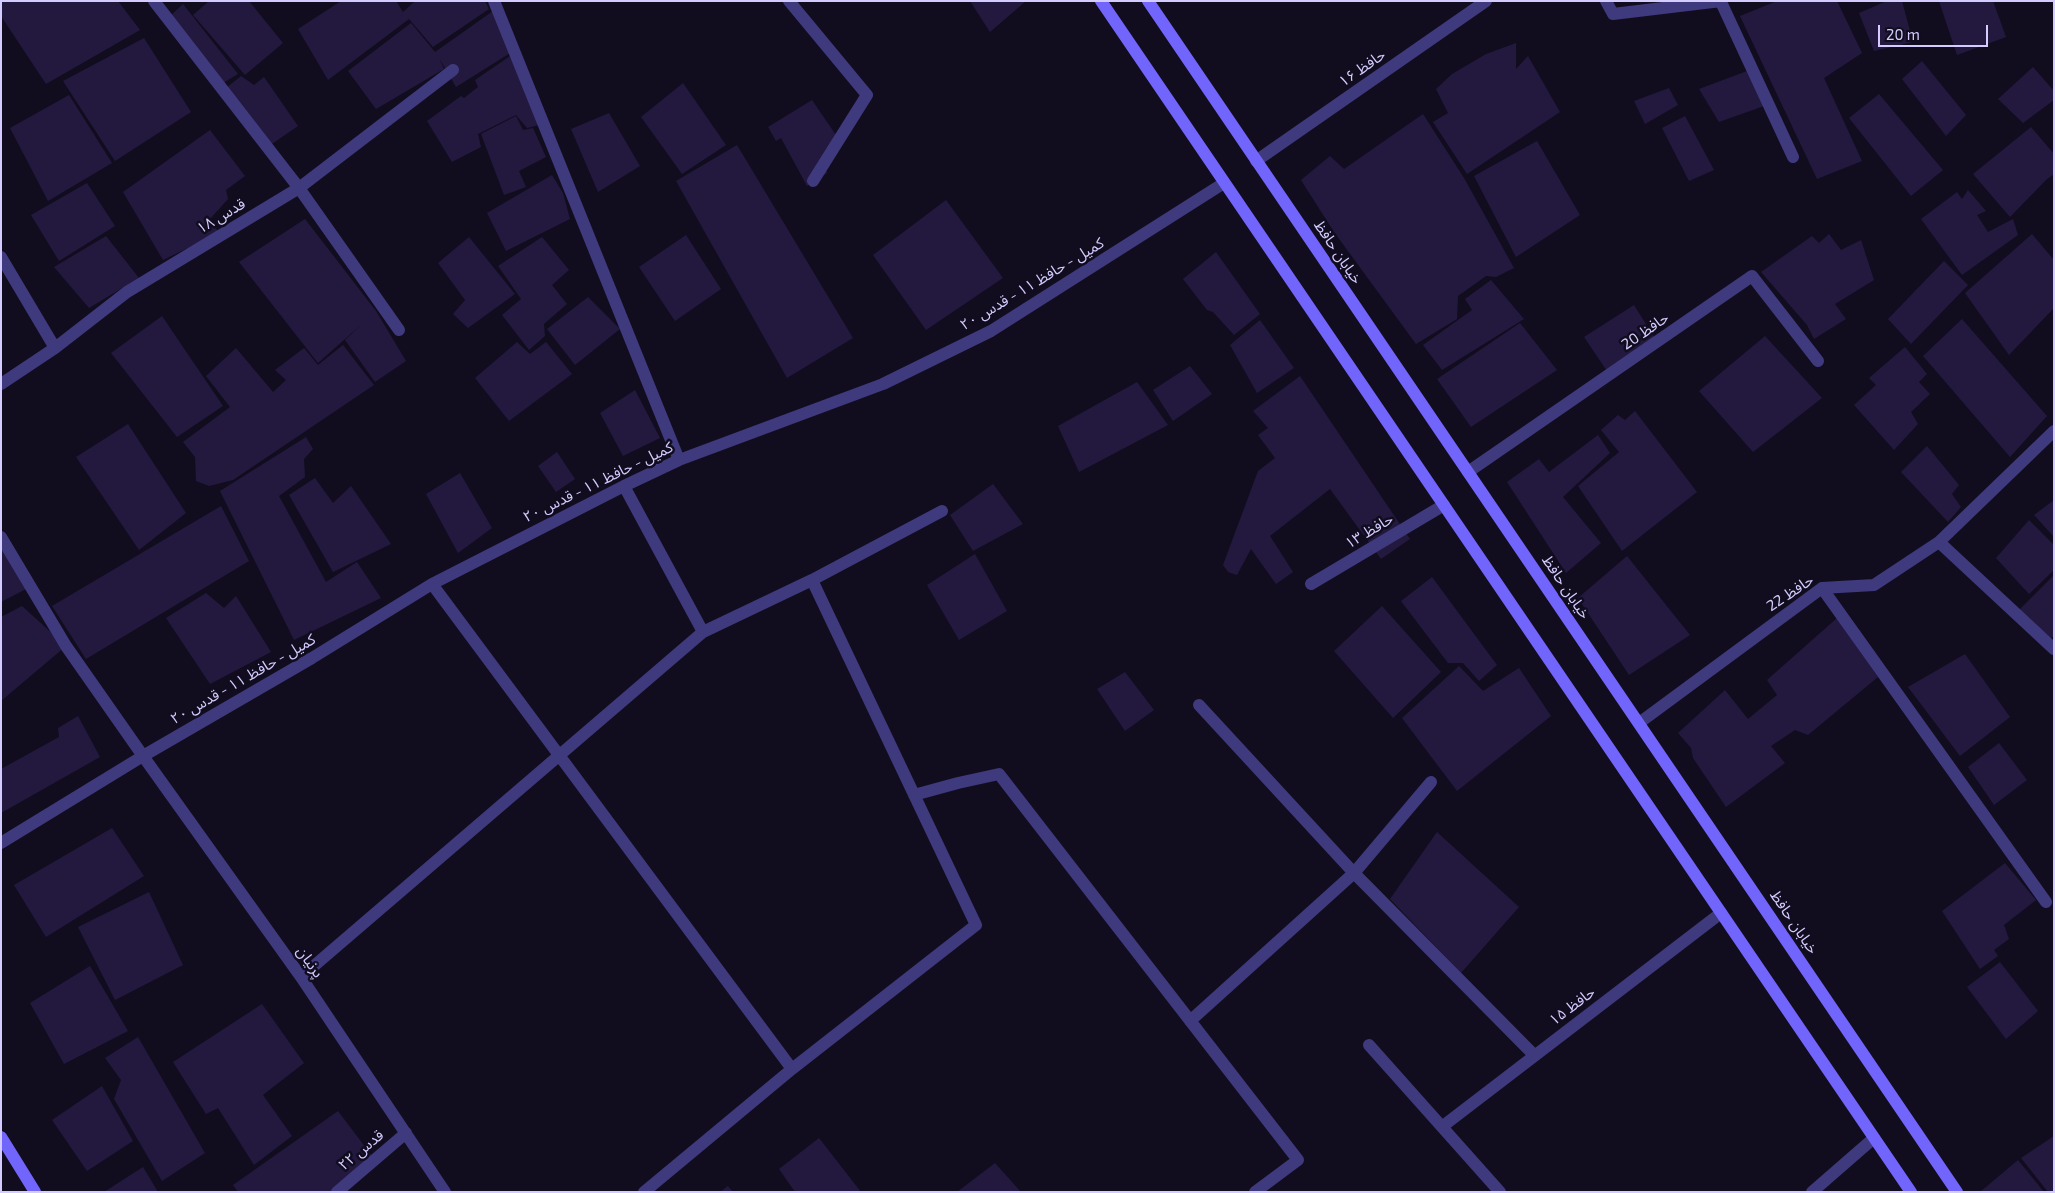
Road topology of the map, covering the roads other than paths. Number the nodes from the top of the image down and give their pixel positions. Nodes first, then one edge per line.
1 (154, 1) edge
2 (494, 1) edge
3 (789, 1) edge
4 (1101, 1) edge
5 (1148, 1) edge
6 (1486, 1) edge
7 (1606, 1) edge
8 (1721, 2) edge
9 (453, 70) dead end
10 (1793, 157) dead end
11 (1256, 161) junction
12 (813, 181) dead end
13 (1224, 183) junction
14 (299, 188) junction
15 (1, 258) edge
16 (398, 330) dead end
17 (55, 348) junction
18 (1818, 361) dead end
19 (1, 384) edge
20 (2054, 431) edge
21 (679, 460) junction
22 (1468, 472) junction
23 (624, 486) junction
24 (1444, 505) junction
25 (942, 510) dead end
26 (1, 537) edge
27 (1939, 542) junction
28 (812, 580) junction
29 (432, 584) junction
30 (1311, 584) dead end
31 (1822, 588) junction
32 (703, 632) junction
33 (2054, 649) edge
34 (1199, 704) dead end
35 (1639, 724) junction
36 (143, 756) junction
37 (559, 756) junction
38 (1431, 782) dead end
39 (914, 795) junction
40 (1, 843) edge
41 (1354, 872) junction
42 (2046, 902) dead end
43 (1721, 913) junction
44 (301, 977) junction
45 (1190, 1021) junction
46 (1369, 1045) dead end
47 (1534, 1056) junction
48 (792, 1069) junction
49 (1443, 1126) junction
50 (406, 1134) junction
51 (1, 1137) edge
52 (1874, 1138) junction
53 (35, 1192) edge
54 (336, 1192) edge
55 (445, 1192) edge
56 (644, 1192) edge
57 (1255, 1192) edge
58 (1500, 1192) edge
59 (1812, 1192) edge
60 (1911, 1192) edge
61 (1957, 1192) edge

1 - 14 street
2 - 21 street
3 - 12 street
4 - 13 main road
5 - 11 main road, خیابان حافظ
6 - 11 street, حافظ ۱۶
7 - 8 street
8 - 10 street
9 - 14 street, قدس ۱۸
11 - 22 main road, خیابان حافظ
13 - 21 street, کمیل - حافظ ۱۱ - قدس ۲۰
13 - 24 main road
14 - 16 street
14 - 17 street, قدس ۱۸
15 - 17 street
17 - 19 street, قدس ۱۸
18 - 22 street, حافظ 20
20 - 27 street, حافظ 22
21 - 23 street, کمیل - حافظ ۱۱ - قدس ۲۰
22 - 35 main road, خیابان حافظ
23 - 29 street, کمیل - حافظ ۱۱ - قدس ۲۰
23 - 32 street
24 - 30 street, حافظ ۱۳
24 - 43 main road
25 - 28 street
26 - 36 street, پرنیان
27 - 31 street, حافظ 22
27 - 33 street
28 - 32 street
28 - 39 street
29 - 36 street, کمیل - حافظ ۱۱ - قدس ۲۰
29 - 37 street
31 - 35 street, حافظ 22
31 - 42 street
32 - 37 street
34 - 41 street
35 - 61 main road, خیابان حافظ
36 - 40 street, کمیل - حافظ ۱۱ - قدس ۲۰
36 - 44 street, پرنیان
37 - 44 street
37 - 48 street
38 - 41 street
39 - 45 street
39 - 48 street
41 - 45 street
41 - 47 street
43 - 47 street, حافظ ۱۵
43 - 52 main road
44 - 50 street, پرنیان
45 - 57 street
46 - 49 street
47 - 49 street, حافظ ۱۵
48 - 56 street
49 - 58 street
50 - 54 street, قدس ۲۲
50 - 55 street, پرنیان
51 - 53 main road
52 - 59 street
52 - 60 main road

